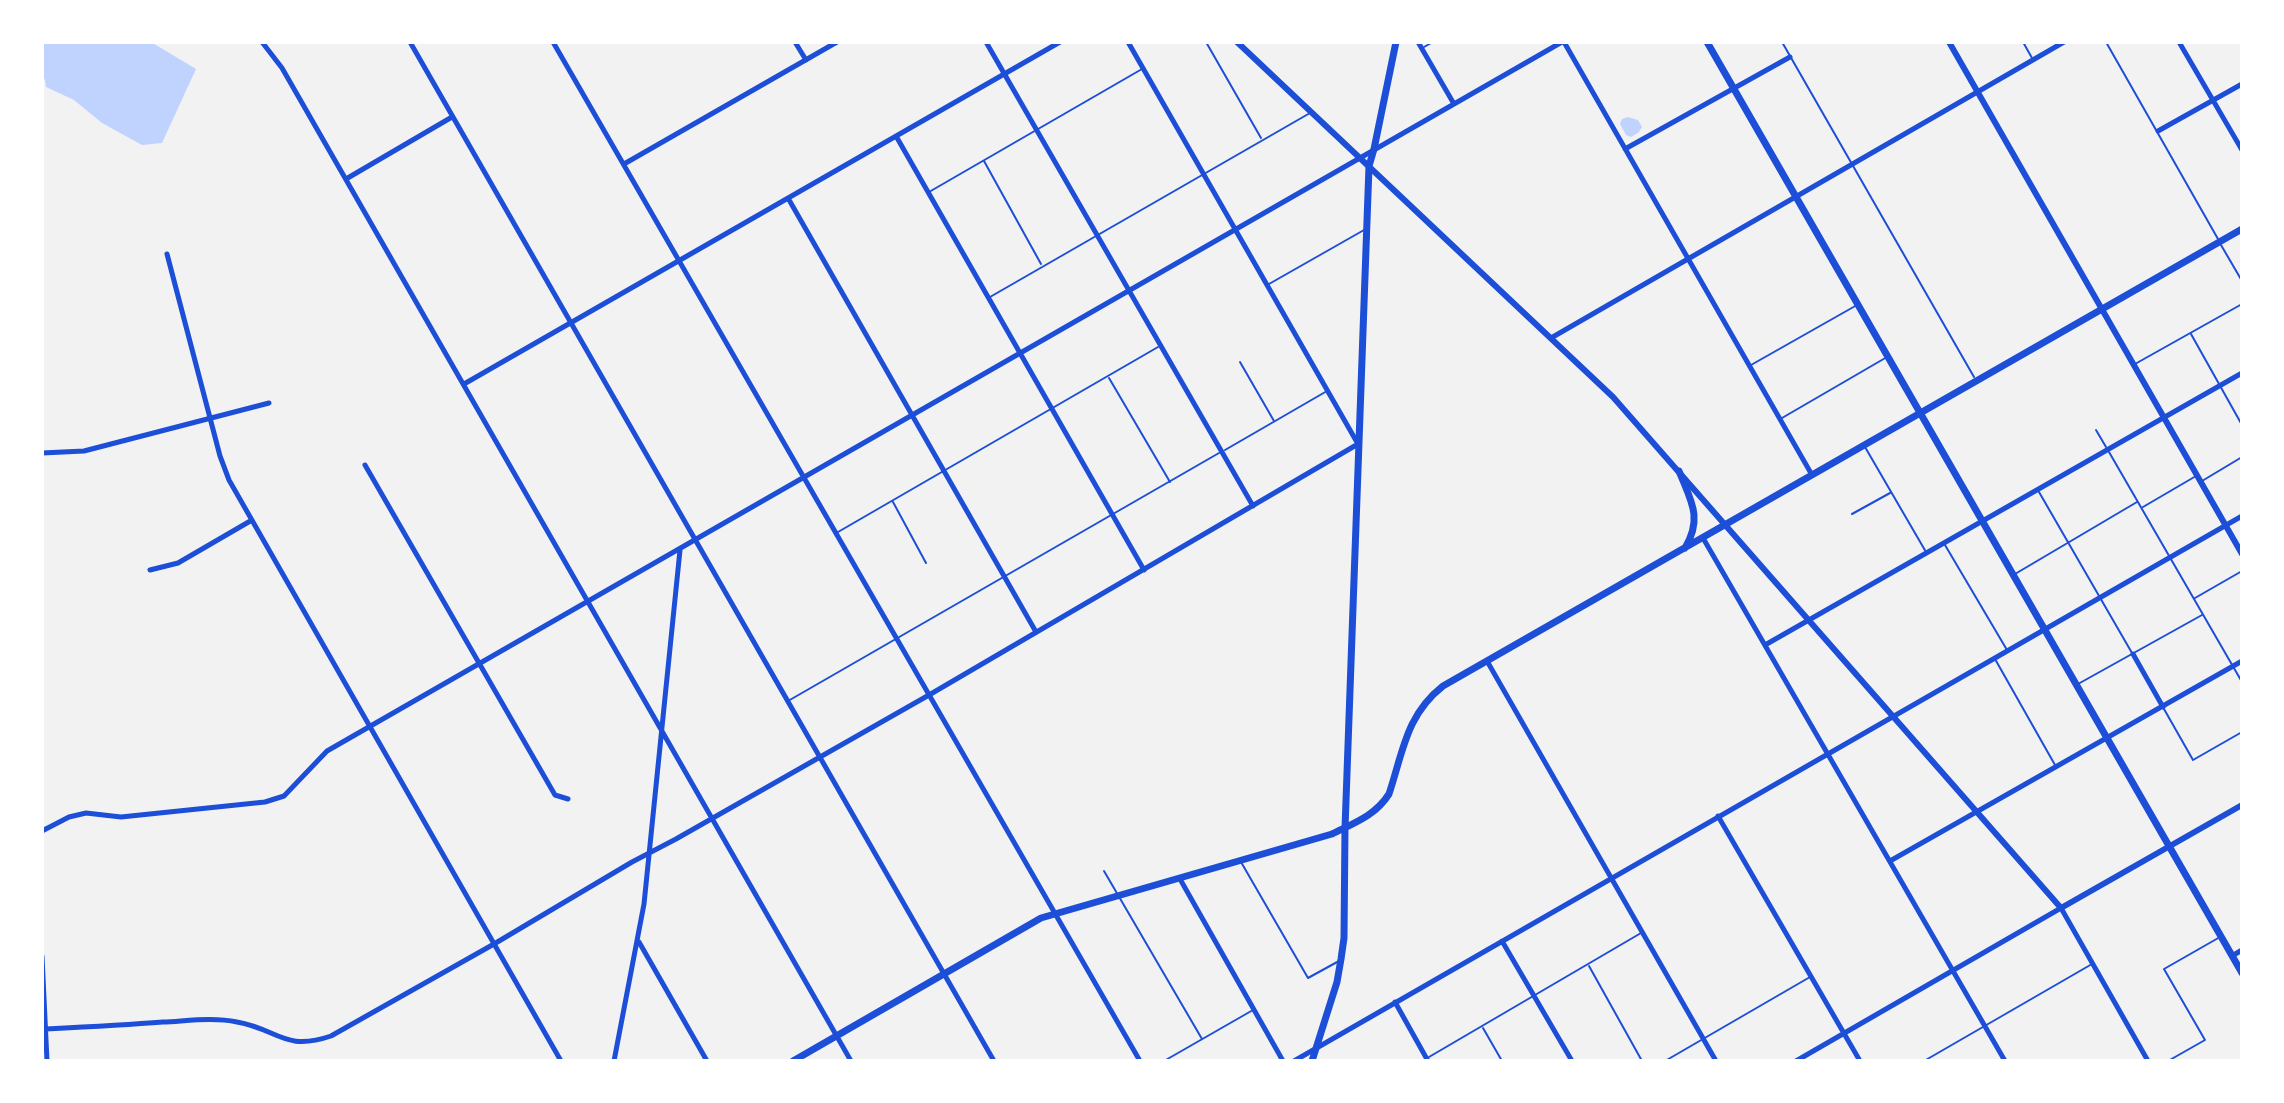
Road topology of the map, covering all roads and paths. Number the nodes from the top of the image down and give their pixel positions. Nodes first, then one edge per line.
1 (262, 42) edge
2 (410, 42) edge
3 (553, 42) edge
4 (795, 42) edge
5 (837, 42) edge
6 (986, 42) edge
7 (1060, 42) edge
8 (1128, 42) edge
9 (1206, 42) edge
10 (1237, 42) edge
11 (1396, 42) edge
12 (1418, 42) edge
13 (1433, 42) edge
14 (1563, 42) edge
15 (1707, 42) edge
16 (1782, 42) edge
17 (1949, 42) edge
18 (2023, 42) edge
19 (2064, 42) edge
20 (2106, 42) edge
21 (2179, 42) edge
22 (1422, 49) junction
23 (1790, 57) junction
24 (806, 60) junction
25 (2033, 60) junction
26 (1143, 68) junction
27 (1005, 74) junction
28 (2242, 84) edge
29 (1734, 88) junction
30 (1978, 92) junction
31 (2213, 100) junction
32 (1454, 104) junction
33 (1311, 112) junction
34 (452, 117) junction
35 (1037, 129) junction
36 (2158, 131) junction
37 (896, 136) junction
38 (1262, 140) junction
39 (1374, 149) junction
40 (1625, 149) junction
41 (2242, 150) edge
42 (1360, 158) junction
43 (983, 160) junction
44 (624, 164) junction
45 (1852, 164) junction
46 (1369, 166) junction
47 (1203, 174) junction
48 (346, 179) junction
49 (928, 192) junction
50 (1795, 196) junction
51 (788, 198) junction
52 (1235, 229) junction
53 (2242, 229) edge
54 (1365, 230) junction
55 (1097, 235) junction
56 (2220, 242) junction
57 (167, 254) dead end
58 (1687, 259) junction
59 (680, 260) junction
60 (1043, 266) junction
61 (2242, 281) edge
62 (1267, 285) junction
63 (1129, 291) junction
64 (988, 297) junction
65 (2242, 304) edge
66 (1858, 305) junction
67 (2100, 308) junction
68 (571, 323) junction
69 (2190, 333) junction
70 (1551, 338) junction
71 (1161, 345) junction
72 (1020, 353) junction
73 (1888, 356) junction
74 (1240, 362) dead end
75 (2134, 365) junction
76 (1750, 366) junction
77 (2242, 373) edge
78 (1109, 377) junction
79 (1977, 381) junction
80 (464, 384) junction
81 (2220, 385) junction
82 (1328, 391) junction
83 (269, 403) dead end
84 (1052, 410) junction
85 (1921, 413) junction
86 (913, 415) junction
87 (2164, 417) junction
88 (210, 419) junction
89 (1780, 419) junction
90 (1274, 422) junction
91 (2242, 425) edge
92 (2096, 430) dead end
93 (1358, 444) junction
94 (1864, 446) junction
95 (2108, 450) junction
96 (1222, 452) junction
97 (42, 453) edge
98 (2242, 457) edge
99 (365, 465) dead end
100 (945, 471) junction
101 (1679, 471) junction
102 (1812, 475) junction
103 (805, 476) junction
104 (2199, 479) junction
105 (1170, 482) junction
106 (2038, 490) junction
107 (1891, 492) junction
108 (892, 501) junction
109 (2138, 501) junction
110 (1253, 506) junction
111 (2142, 508) junction
112 (1113, 514) junction
113 (1852, 514) dead end
114 (2242, 516) edge
115 (252, 520) junction
116 (1983, 522) junction
117 (1725, 525) junction
118 (2226, 526) junction
119 (837, 532) junction
120 (1703, 538) junction
121 (695, 540) junction
122 (2068, 542) junction
123 (1945, 544) junction
124 (1685, 548) junction
125 (680, 549) junction
126 (1927, 554) junction
127 (2242, 554) edge
128 (2170, 557) junction
129 (926, 563) dead end
130 (150, 570) dead end
131 (1144, 570) junction
132 (2242, 571) edge
133 (2014, 575) junction
134 (1005, 576) junction
135 (2100, 597) junction
136 (2194, 599) junction
137 (586, 602) junction
138 (2203, 614) junction
139 (1808, 621) junction
140 (2044, 630) junction
141 (1036, 632) junction
142 (896, 638) junction
143 (1765, 645) junction
144 (2007, 651) junction
145 (2133, 654) junction
146 (1995, 658) junction
147 (1487, 661) junction
148 (2242, 661) edge
149 (478, 664) junction
150 (2233, 666) junction
151 (2242, 682) edge
152 (2076, 686) junction
153 (929, 695) junction
154 (788, 701) junction
155 (2163, 707) junction
156 (1893, 716) junction
157 (370, 726) junction
158 (661, 730) junction
159 (2242, 732) edge
160 (2106, 739) junction
161 (1827, 753) junction
162 (820, 757) junction
163 (2056, 767) junction
164 (568, 799) dead end
165 (2242, 805) edge
166 (1976, 813) junction
167 (1718, 816) junction
168 (712, 818) junction
169 (1345, 828) junction
170 (42, 831) edge
171 (2170, 848) junction
172 (650, 853) junction
173 (1240, 861) junction
174 (1890, 861) junction
175 (1104, 871) dead end
176 (1180, 879) junction
177 (1611, 879) junction
178 (1119, 897) junction
179 (2061, 908) junction
180 (1055, 915) junction
181 (1642, 933) junction
182 (2221, 936) junction
183 (638, 941) junction
184 (1502, 941) junction
185 (494, 944) junction
186 (2242, 950) edge
187 (42, 956) edge
188 (2232, 956) junction
189 (1341, 959) junction
190 (1588, 964) junction
191 (2093, 964) junction
192 (1953, 971) junction
193 (2242, 973) edge
194 (945, 974) junction
195 (1811, 976) junction
196 (1534, 995) junction
197 (1395, 1002) junction
198 (1254, 1009) junction
199 (1482, 1026) junction
200 (1985, 1026) junction
201 (46, 1029) junction
202 (1844, 1033) junction
203 (836, 1036) junction
204 (1202, 1039) junction
205 (1703, 1039) junction
206 (1316, 1049) junction
207 (1428, 1060) edge
208 (1929, 1060) edge
209 (47, 1061) edge
210 (561, 1061) edge
211 (614, 1061) edge
212 (707, 1061) edge
213 (793, 1061) edge
214 (851, 1061) edge
215 (994, 1061) edge
216 (1140, 1061) edge
217 (1164, 1061) edge
218 (1283, 1061) edge
219 (1294, 1061) edge
220 (1312, 1061) edge
221 (1502, 1061) edge
222 (1572, 1061) edge
223 (1642, 1061) edge
224 (1665, 1061) edge
225 (1716, 1061) edge
226 (1796, 1061) edge
227 (1860, 1061) edge
228 (1924, 1061) edge
229 (2005, 1061) edge
230 (2148, 1061) edge
231 (2168, 1061) edge

1 - 48 street
2 - 34 street
3 - 44 street
4 - 24 street
5 - 24 street
6 - 27 street
7 - 27 street
8 - 26 street
9 - 38 lane
10 - 33 street
11 - 39 main road
12 - 22 street
13 - 22 lane
14 - 32 street
14 - 40 street
15 - 29 main road
16 - 23 lane
17 - 30 street
18 - 25 lane
19 - 25 street
20 - 36 lane
21 - 31 street
22 - 32 street
23 - 29 street
23 - 45 lane
24 - 44 street
25 - 30 street
26 - 35 lane
26 - 47 street
27 - 35 street
27 - 37 street
28 - 31 street
29 - 40 street
29 - 50 main road
30 - 45 street
30 - 67 street
31 - 36 street
31 - 41 street
32 - 39 street
33 - 38 lane
33 - 42 street
34 - 48 street
34 - 68 street
35 - 43 lane
35 - 55 street
36 - 56 lane
37 - 49 street
37 - 51 street
38 - 47 lane
39 - 42 street
39 - 46 main road
40 - 58 street
42 - 46 street
42 - 52 street
43 - 49 lane
43 - 60 lane
44 - 59 street
45 - 50 street
45 - 79 lane
46 - 54 main road
46 - 70 street
47 - 52 street
47 - 55 lane
48 - 80 street
49 - 64 street
50 - 58 street
50 - 66 main road
51 - 59 street
51 - 86 street
52 - 62 street
52 - 63 street
53 - 56 main road
54 - 62 lane
54 - 93 main road
55 - 60 lane
55 - 63 street
56 - 61 lane
56 - 67 main road
57 - 88 street
58 - 70 street
58 - 76 street
59 - 68 street
59 - 103 street
60 - 64 lane
62 - 82 street
63 - 71 street
63 - 72 street
64 - 72 street
65 - 69 lane
66 - 73 main road
66 - 76 lane
67 - 75 street
67 - 79 main road
68 - 80 street
68 - 121 street
69 - 75 lane
69 - 81 lane
70 - 101 street
71 - 78 lane
71 - 96 street
72 - 84 street
72 - 86 street
73 - 85 main road
73 - 89 lane
74 - 90 lane
75 - 87 street
76 - 89 street
77 - 81 street
78 - 84 lane
78 - 105 lane
79 - 85 main road
80 - 137 street
81 - 87 street
81 - 91 lane
82 - 90 lane
82 - 93 street
83 - 88 street
84 - 100 lane
84 - 112 street
85 - 94 main road
85 - 116 main road
86 - 100 street
86 - 103 street
87 - 95 street
87 - 104 street
88 - 97 street
88 - 115 street
89 - 102 street
90 - 96 lane
92 - 95 lane
93 - 110 street
93 - 169 main road
94 - 102 main road
94 - 107 lane
95 - 106 street
95 - 109 lane
96 - 105 lane
96 - 110 street
98 - 104 lane
99 - 149 street
100 - 108 lane
100 - 134 street
101 - 117 street
101 - 124 main road
102 - 117 main road
103 - 119 street
103 - 121 street
104 - 111 lane
104 - 118 street
105 - 112 lane
106 - 116 street
106 - 122 lane
107 - 113 lane
107 - 126 lane
108 - 119 lane
108 - 129 lane
109 - 111 lane
109 - 122 lane
110 - 131 street
111 - 128 lane
112 - 131 street
112 - 134 lane
114 - 118 street
115 - 130 street
115 - 157 street
116 - 123 street
116 - 133 main road
117 - 120 main road
117 - 139 street
118 - 127 street
118 - 128 street
119 - 142 street
120 - 124 main road
120 - 143 street
121 - 125 street
121 - 154 street
122 - 133 lane
122 - 135 lane
123 - 126 street
123 - 144 lane
124 - 147 main road
125 - 137 street
125 - 158 street
126 - 139 street
128 - 135 street
128 - 136 lane
131 - 141 street
132 - 136 lane
133 - 140 main road
134 - 141 street
134 - 142 lane
135 - 140 street
135 - 145 lane
136 - 138 lane
137 - 149 street
137 - 158 street
138 - 145 lane
138 - 150 lane
139 - 143 street
139 - 156 street
140 - 144 street
140 - 152 main road
141 - 153 street
142 - 153 street
142 - 154 lane
143 - 161 street
144 - 146 street
145 - 152 lane
145 - 155 street
146 - 156 street
146 - 163 lane
147 - 169 main road
147 - 177 street
148 - 150 street
149 - 157 street
149 - 164 street
150 - 151 lane
150 - 155 street
152 - 160 main road
153 - 162 street
153 - 180 street
154 - 162 street
155 - 159 lane
155 - 160 street
156 - 161 street
156 - 166 street
157 - 170 street
157 - 185 street
158 - 168 street
158 - 172 street
160 - 163 street
160 - 171 main road
161 - 167 street
161 - 174 street
162 - 168 street
162 - 194 street
163 - 166 street
165 - 171 street
166 - 174 street
166 - 179 street
167 - 177 street
167 - 195 street
168 - 172 street
168 - 203 street
169 - 173 main road
169 - 189 main road
171 - 179 street
171 - 182 main road
172 - 183 street
172 - 185 street
173 - 176 main road
173 - 189 lane
174 - 192 street
175 - 178 lane
176 - 178 main road
176 - 198 street
177 - 181 street
177 - 184 street
178 - 180 main road
178 - 204 lane
179 - 191 street
179 - 192 street
180 - 194 main road
180 - 216 street
181 - 190 lane
181 - 205 street
182 - 188 main road
182 - 231 lane
183 - 211 street
183 - 212 street
184 - 196 street
184 - 197 street
185 - 201 street
185 - 210 street
186 - 188 street
187 - 201 street
188 - 193 main road
189 - 206 main road
190 - 196 lane
190 - 223 lane
191 - 200 lane
191 - 230 street
192 - 200 street
192 - 202 street
194 - 203 main road
194 - 215 street
195 - 202 street
195 - 205 lane
196 - 199 lane
196 - 222 street
197 - 206 street
197 - 207 street
198 - 204 lane
198 - 218 street
199 - 207 lane
199 - 221 lane
200 - 208 lane
200 - 229 street
201 - 209 street
202 - 226 street
202 - 227 street
203 - 213 main road
203 - 214 street
204 - 217 lane
205 - 224 lane
205 - 225 street
206 - 219 street
206 - 220 main road
208 - 228 lane

